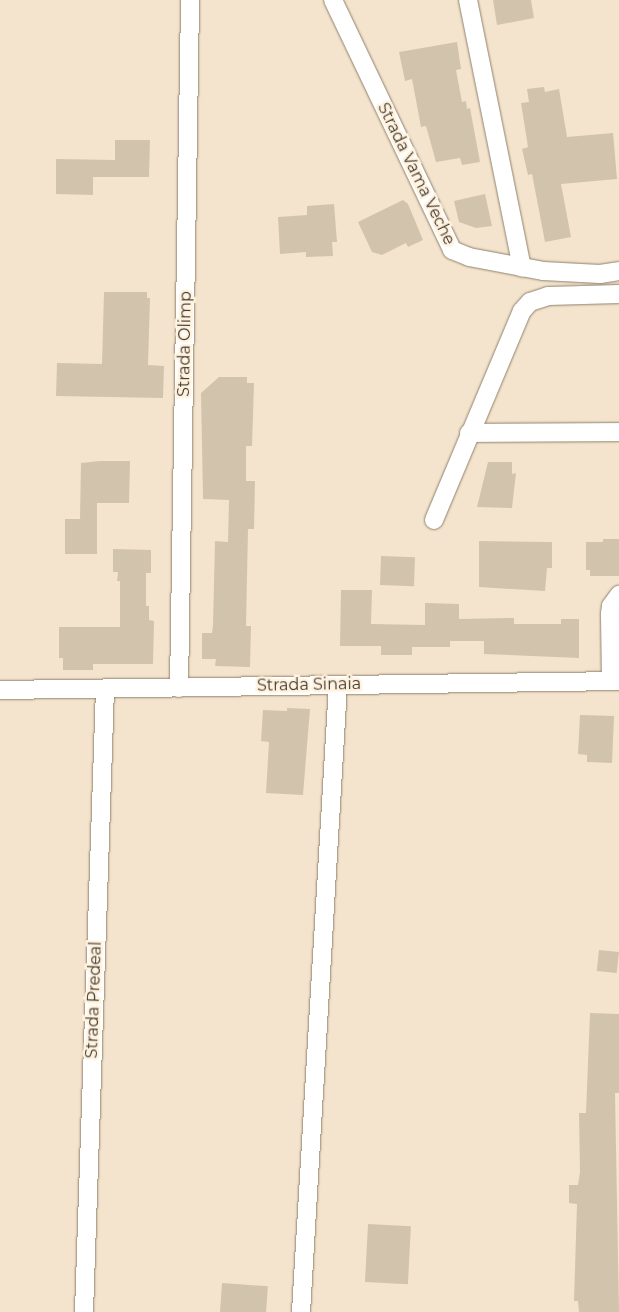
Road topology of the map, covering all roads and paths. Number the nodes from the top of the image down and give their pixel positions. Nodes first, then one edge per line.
1 (190, 0) edge
2 (333, 0) edge
3 (468, 0) edge
4 (522, 268) junction
5 (619, 271) edge
6 (619, 294) edge
7 (619, 432) edge
8 (469, 433) junction
9 (434, 520) dead end
10 (619, 595) edge
11 (615, 681) edge
12 (338, 685) junction
13 (179, 688) junction
14 (105, 689) junction
15 (0, 690) edge
16 (84, 1312) edge
17 (301, 1312) edge

1 - 13 street, Strada Olimp
2 - 4 street, Strada Vama Veche
3 - 4 street
4 - 5 street, Strada Vama Veche
6 - 8 street
7 - 8 street
8 - 9 street
10 - 11 street
11 - 12 street, Strada Sinaia
12 - 13 street, Strada Sinaia
12 - 17 street
13 - 14 street, Strada Sinaia
14 - 15 street, Strada Sinaia
14 - 16 street, Strada Predeal

